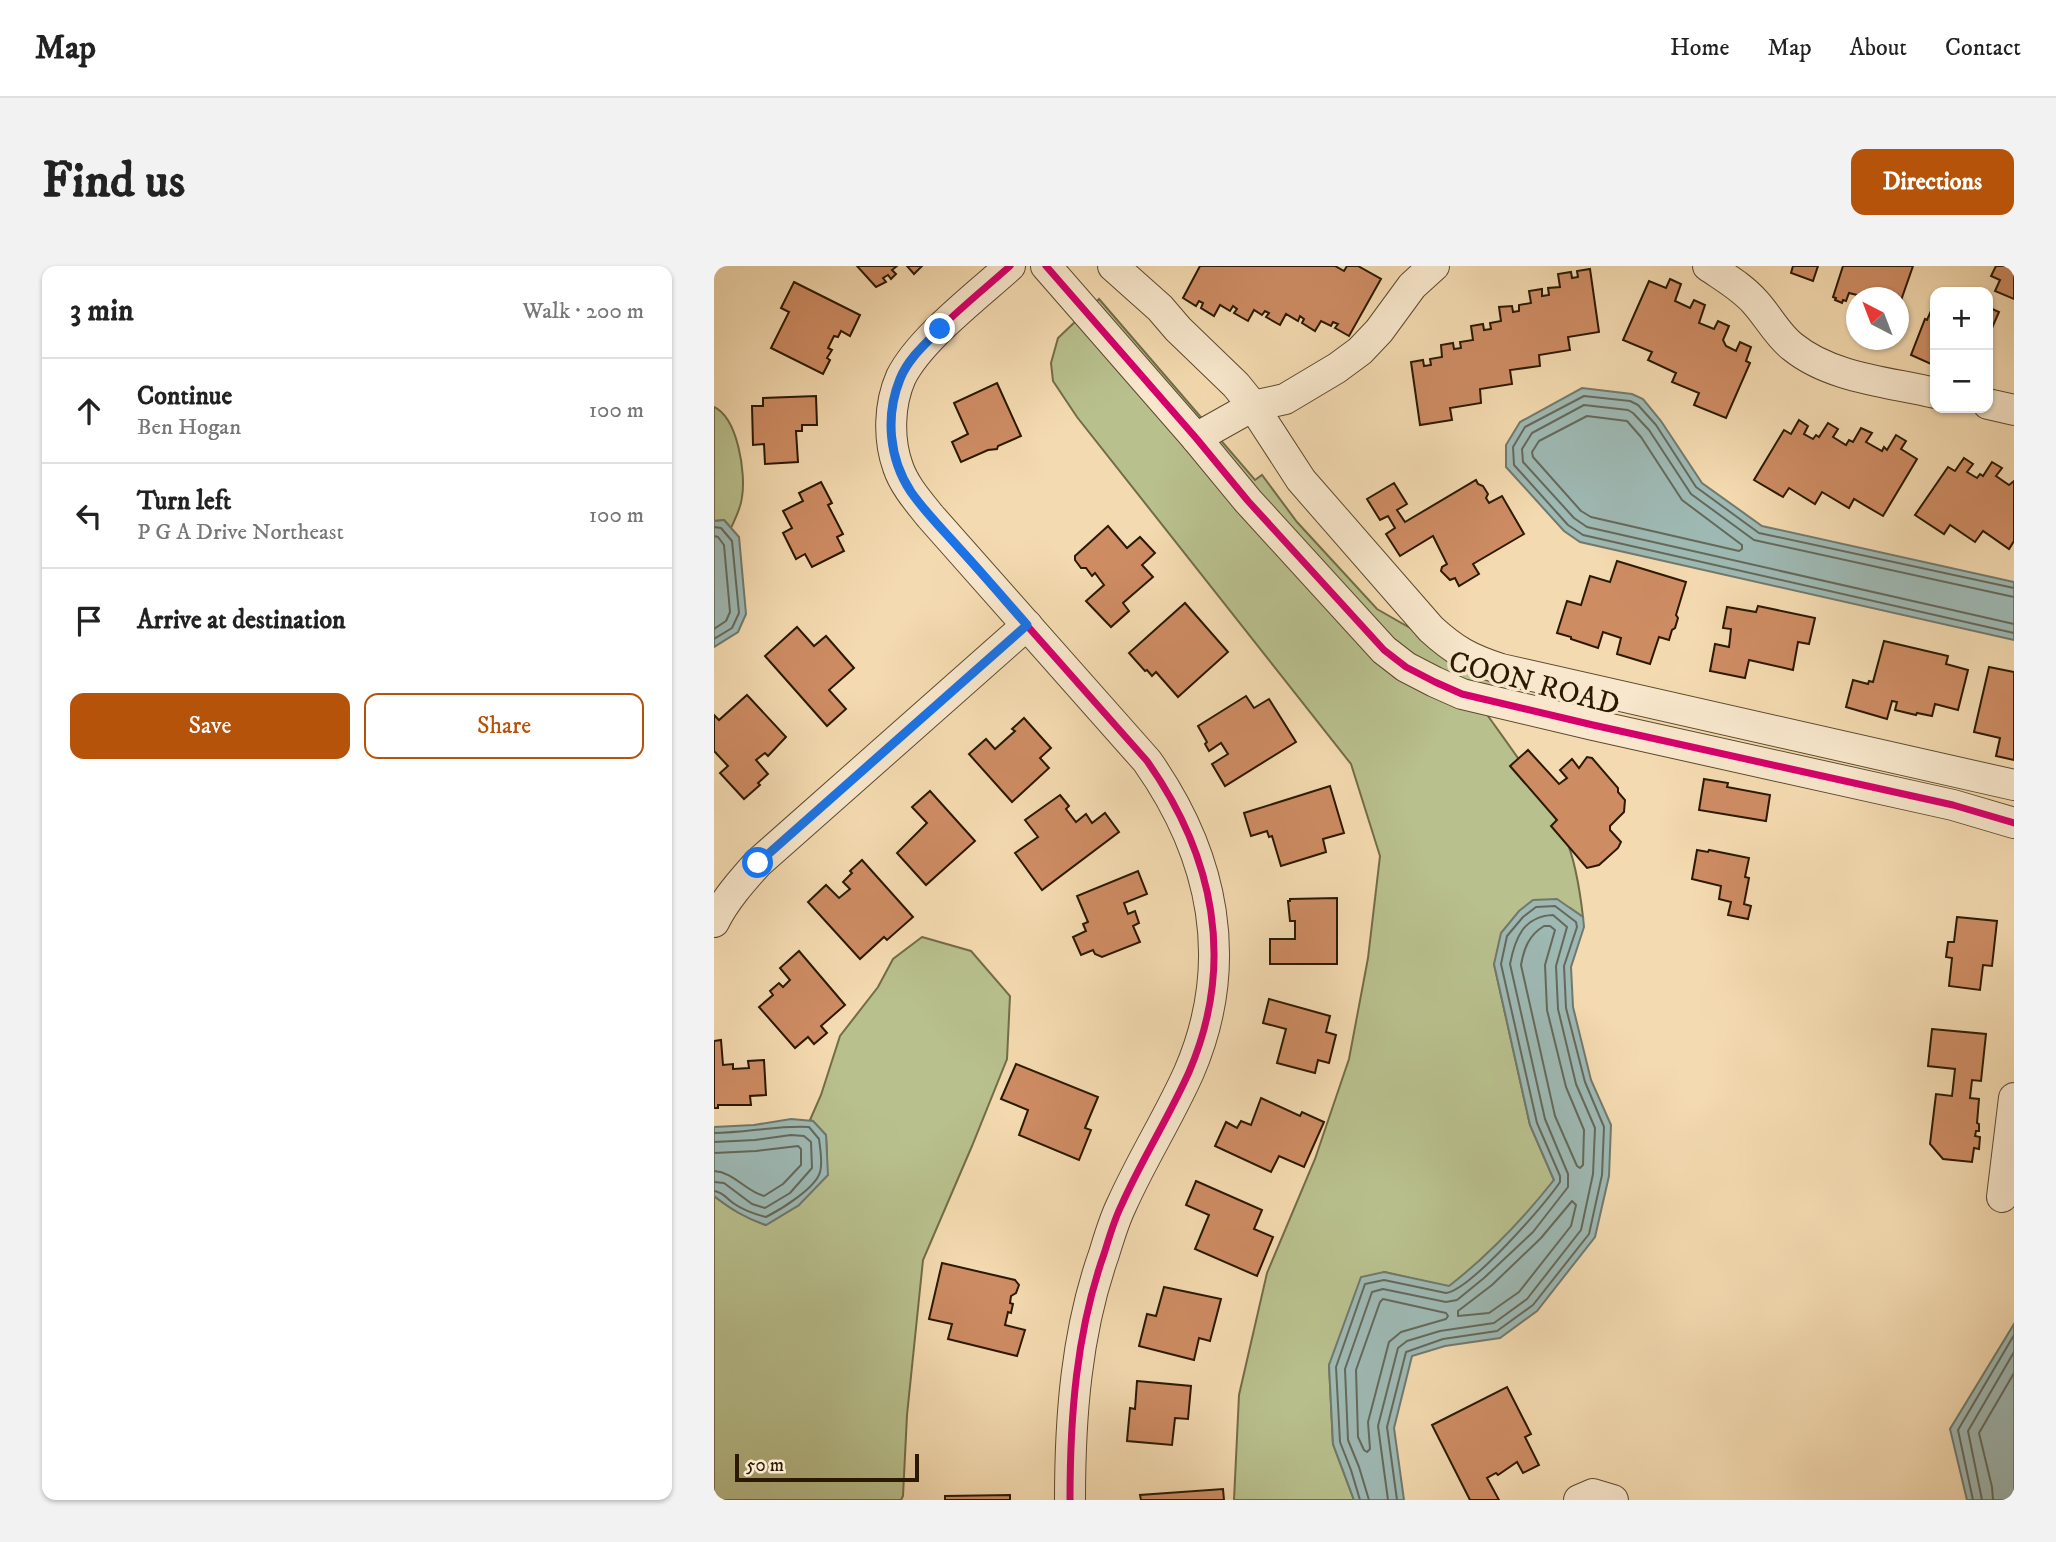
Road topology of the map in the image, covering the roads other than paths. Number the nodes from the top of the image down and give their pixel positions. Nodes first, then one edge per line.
1 (1010, 266) edge
2 (1046, 266) edge
3 (1113, 266) edge
4 (1434, 266) edge
5 (1708, 266) edge
6 (1930, 392) edge
7 (1993, 405) edge
8 (1253, 406) junction
9 (2014, 410) edge
10 (1196, 438) junction
11 (1027, 625) junction
12 (2014, 785) edge
13 (2014, 823) edge
14 (714, 922) edge
15 (2014, 1098) edge
16 (2002, 1197) dead end
17 (1070, 1500) edge
18 (1579, 1500) edge
19 (1613, 1500) edge

1 - 11 street
2 - 10 street, COON ROAD
3 - 8 street
4 - 8 street
5 - 6 street
7 - 9 street
8 - 10 street
8 - 12 street
10 - 13 street, COON ROAD
11 - 14 street
11 - 17 street
15 - 16 street
18 - 19 street

